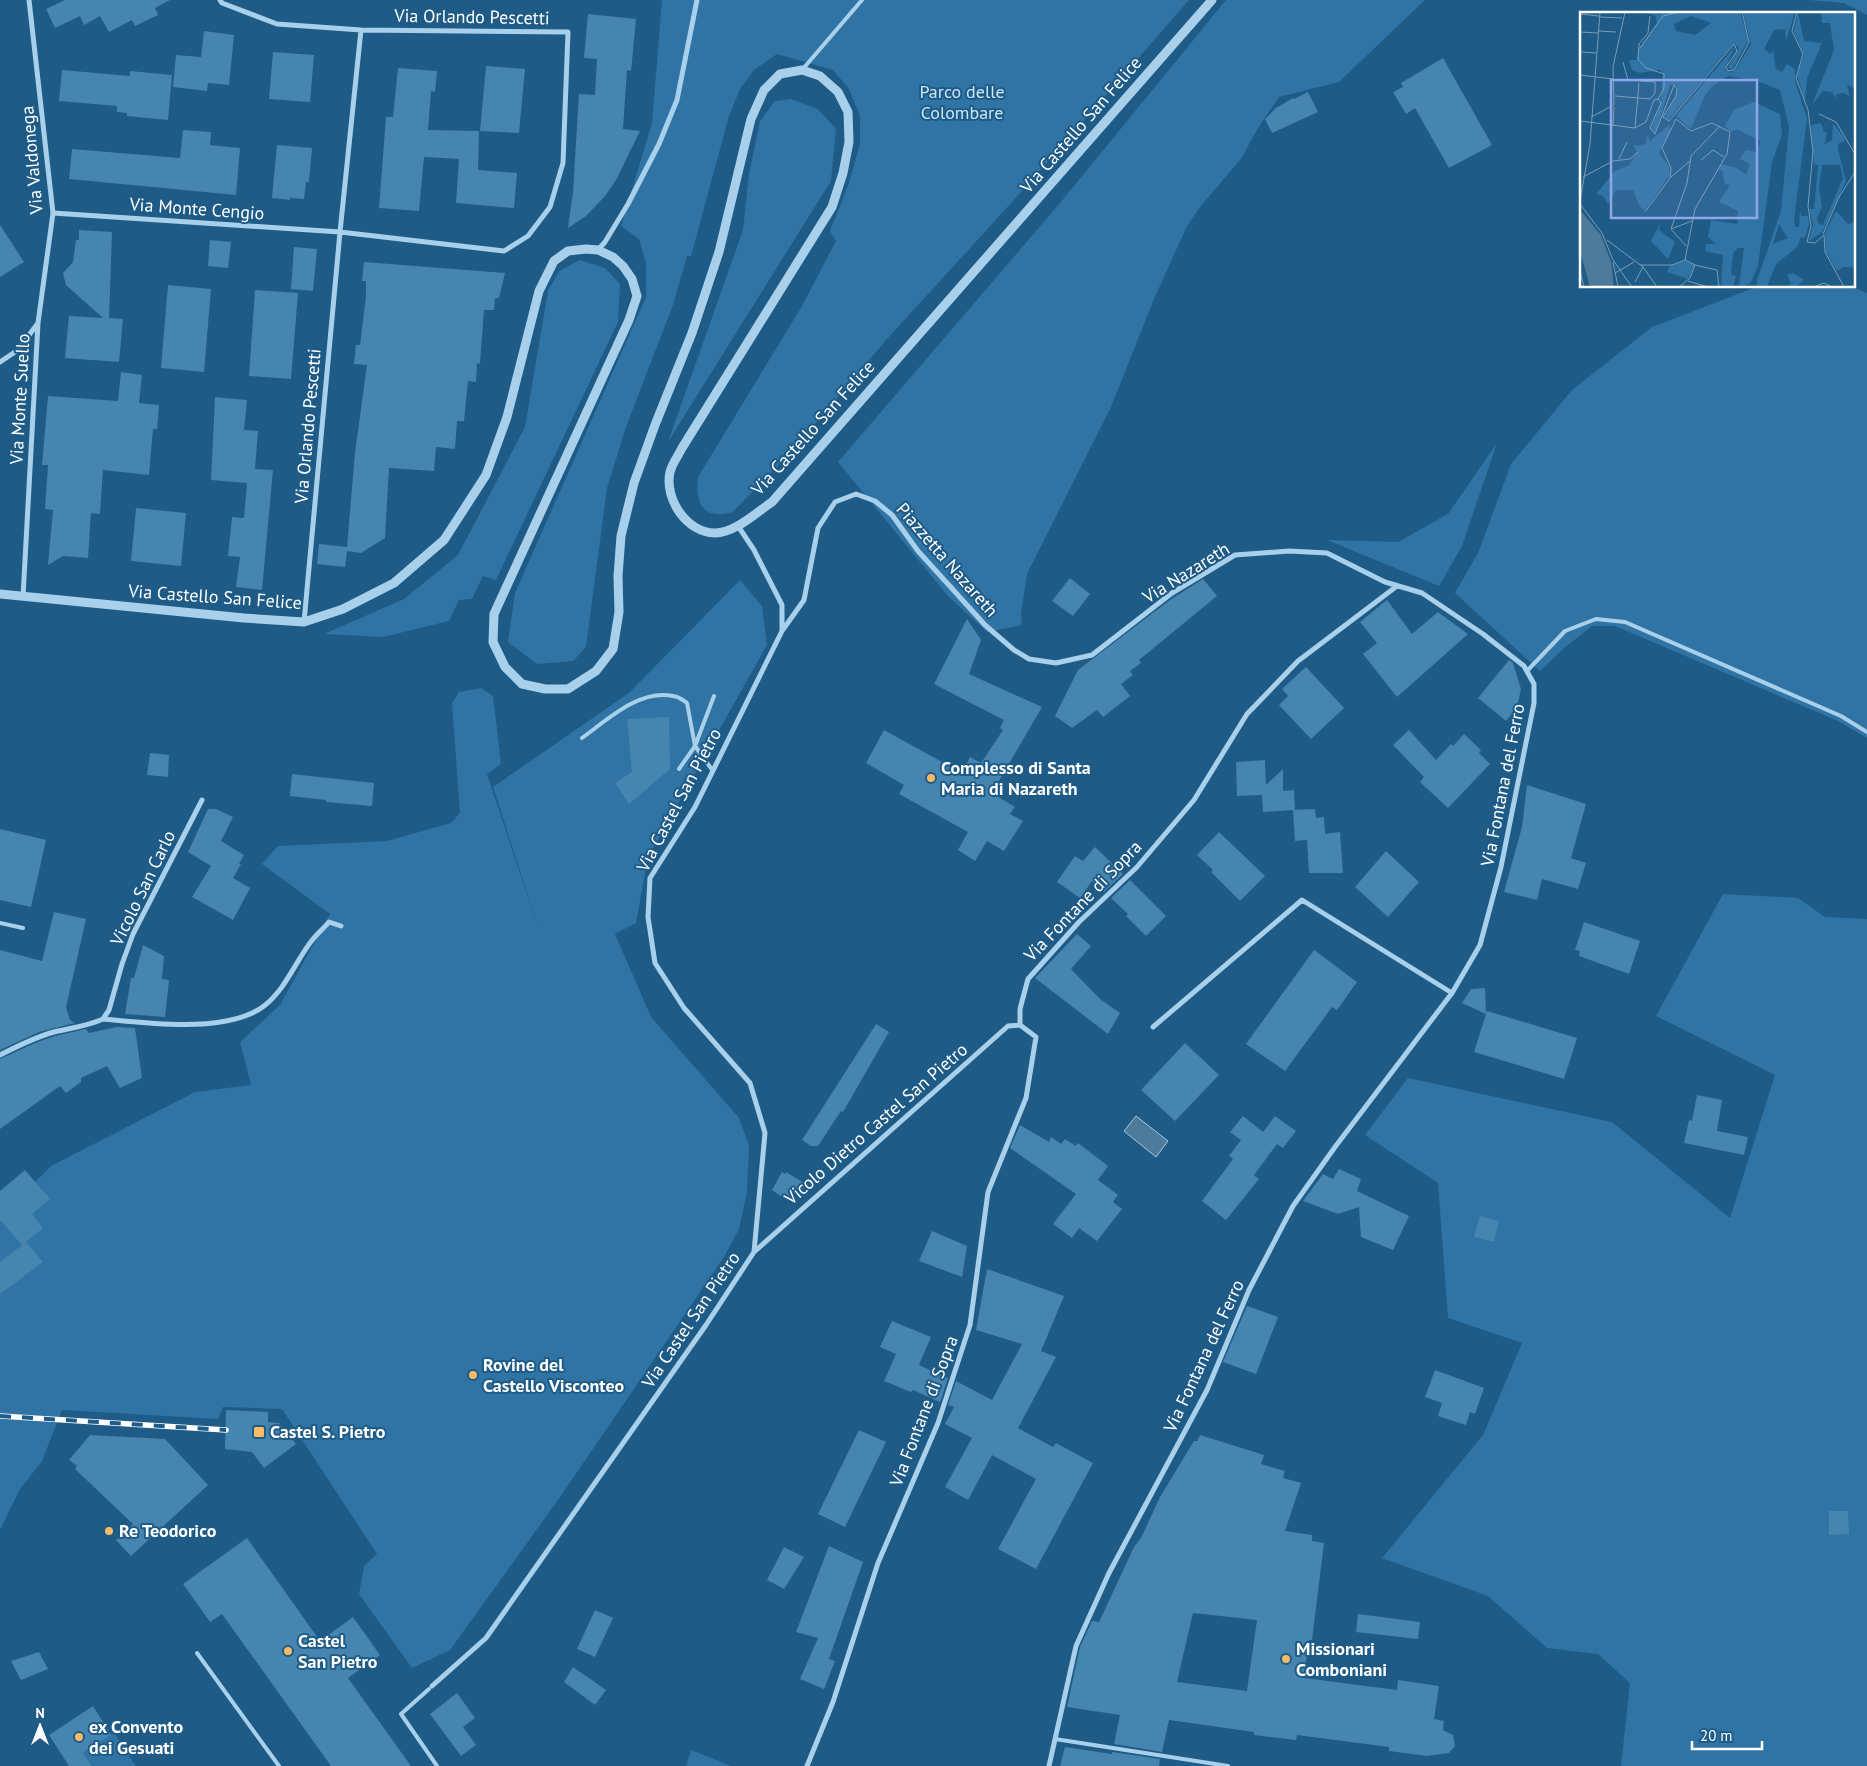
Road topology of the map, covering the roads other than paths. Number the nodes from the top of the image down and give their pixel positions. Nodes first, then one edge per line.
1 (29, 0) edge
2 (220, 0) edge
3 (697, 0) edge
4 (862, 0) edge
5 (1212, 0) edge
6 (360, 30) junction
7 (802, 70) junction
8 (52, 213) junction
9 (340, 232) junction
10 (598, 250) junction
11 (38, 323) junction
12 (0, 362) edge
13 (738, 526) junction
14 (1397, 586) junction
15 (0, 594) edge
16 (23, 597) junction
17 (304, 622) junction
18 (782, 631) junction
19 (1056, 663) joint
20 (1527, 671) junction
21 (714, 696) dead end
22 (1867, 732) edge
23 (582, 738) dead end
24 (695, 746) junction
25 (679, 769) dead end
26 (713, 771) junction
27 (202, 800) dead end
28 (0, 923) edge
29 (341, 926) dead end
30 (23, 928) dead end
31 (1452, 993) junction
32 (103, 1019) junction
33 (1020, 1024) junction
34 (1153, 1027) dead end
35 (0, 1055) edge
36 (754, 1252) junction
37 (197, 1653) dead end
38 (430, 1688) joint
39 (1055, 1739) junction
40 (278, 1766) edge
41 (436, 1766) edge
42 (808, 1766) edge
43 (1049, 1766) edge
44 (1228, 1766) edge

1 - 8 street, Via Valdonega
2 - 6 street, Via Orlando Pescetti
3 - 10 street
4 - 7 lane
5 - 13 street, Via Castello San Felice
6 - 9 street, Via Orlando Pescetti
6 - 9 street, Via Orlando Pescetti
7 - 10 street
7 - 13 street, Via Castello San Felice
8 - 9 street, Via Monte Cengio
8 - 11 street, Via Valdonega
9 - 17 street, Via Orlando Pescetti
10 - 17 street, Via Castello San Felice
11 - 12 street, Via Valdonega
11 - 16 street, Via Monte Suello
13 - 18 street, Via Castel San Pietro
14 - 19 street, Via Nazareth
14 - 20 street
14 - 33 street, Via Fontane di Sopra
15 - 16 street, Via Castello San Felice
16 - 17 street, Via Castello San Felice
18 - 19 street, Piazzetta Nazareth
18 - 26 street, Via Castel San Pietro
20 - 22 lane
20 - 31 street, Via Fontana del Ferro
21 - 24 lane
23 - 24 lane
24 - 25 lane
24 - 26 lane
26 - 36 street, Via Castel San Pietro
27 - 32 street, Vicolo San Carlo
28 - 30 lane
29 - 32 street
31 - 34 street
31 - 39 street, Via Fontana del Ferro
32 - 35 street
33 - 36 street, Vicolo Dietro Castel San Pietro
33 - 42 street, Via Fontane di Sopra
36 - 38 street, Via Castel San Pietro
37 - 40 lane
38 - 41 lane
39 - 43 street, Via Fontana del Ferro
39 - 44 lane

